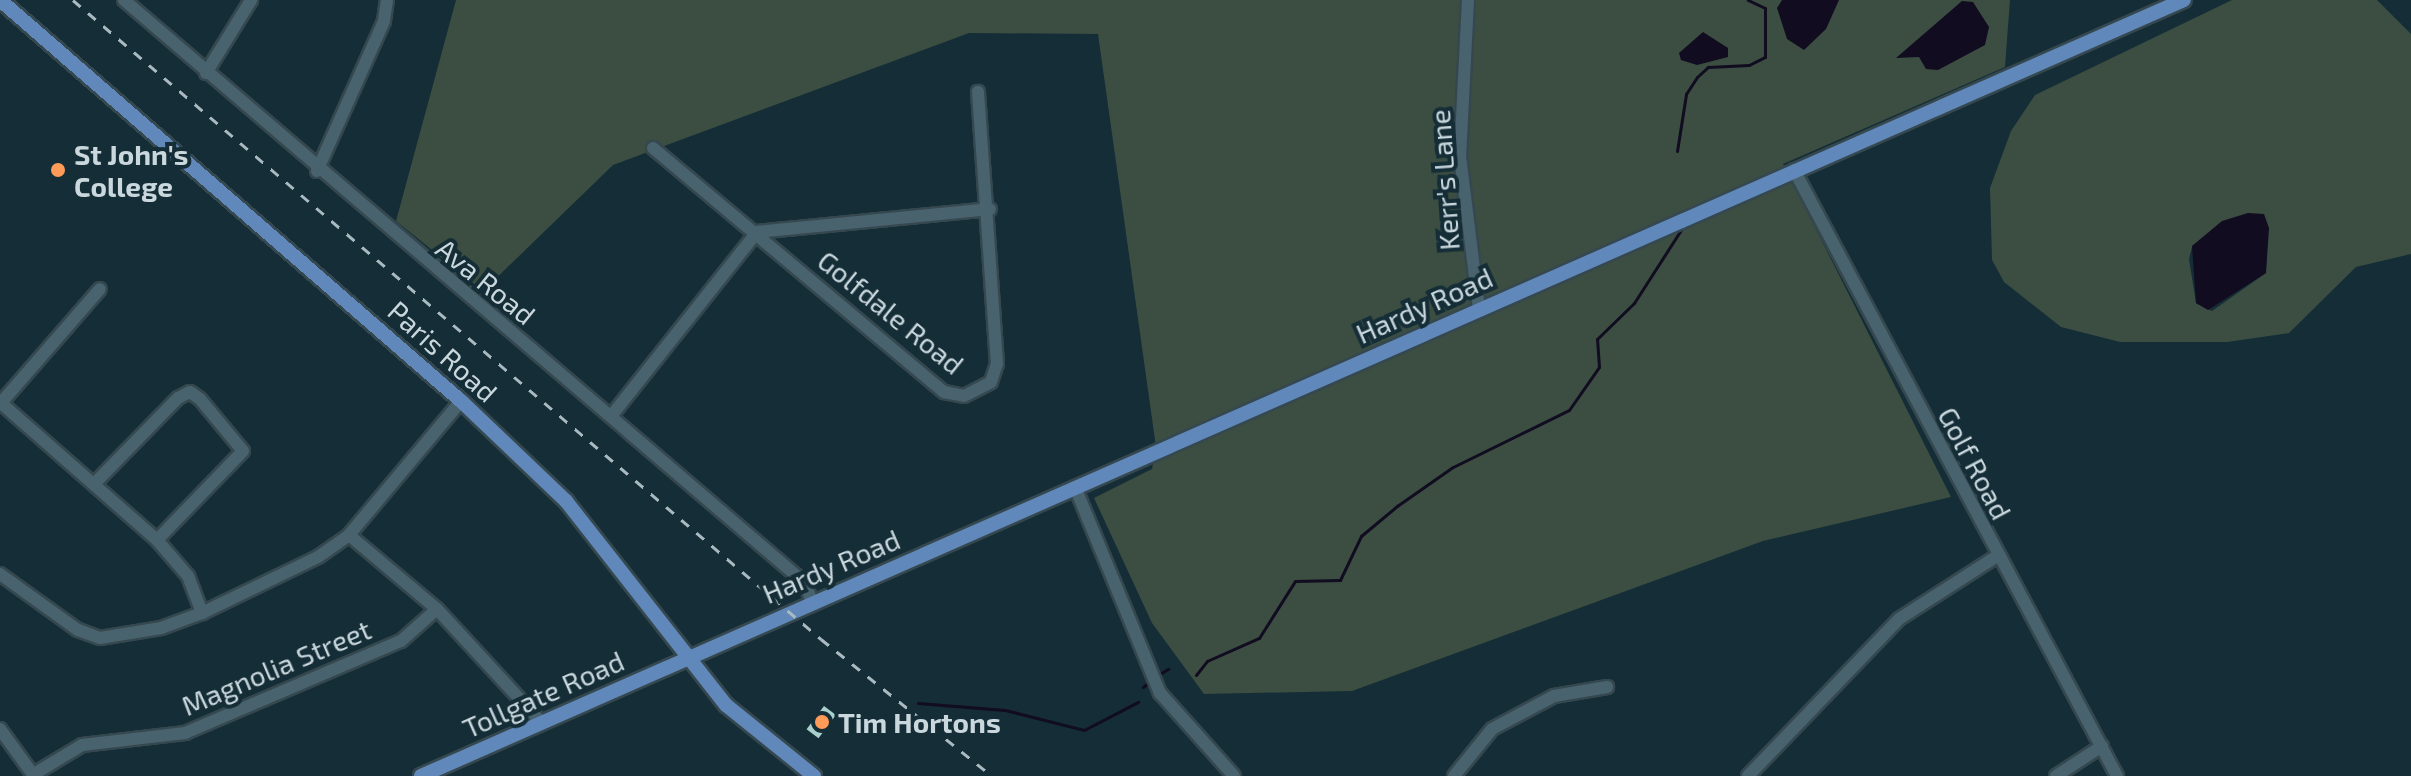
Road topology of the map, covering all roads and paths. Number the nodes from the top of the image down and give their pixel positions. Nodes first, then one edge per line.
1 (0, 0) edge
2 (124, 0) edge
3 (251, 0) edge
4 (387, 0) edge
5 (1468, 0) edge
6 (2184, 0) edge
7 (206, 73) junction
8 (978, 92) dead end
9 (653, 148) dead end
10 (1794, 170) junction
11 (317, 171) junction
12 (990, 209) junction
13 (757, 232) junction
14 (100, 289) dead end
15 (1479, 309) junction
16 (461, 401) junction
17 (1, 404) edge
18 (612, 415) junction
19 (94, 484) junction
20 (1075, 487) junction
21 (349, 535) junction
22 (157, 540) junction
23 (1997, 556) junction
24 (1, 577) edge
25 (812, 602) junction
26 (437, 609) junction
27 (202, 613) junction
28 (686, 658) junction
29 (1607, 687) dead end
30 (542, 723) junction
31 (0, 729) edge
32 (2102, 746) junction
33 (34, 775) edge
34 (421, 776) edge
35 (814, 776) edge
36 (1234, 776) edge
37 (1454, 776) edge
38 (1748, 776) edge
39 (2056, 776) edge
40 (2117, 776) edge

1 - 16 main road, Paris Road
2 - 7 street, Ava Road
3 - 7 street
4 - 11 street
5 - 15 street, Kerr's Lane
6 - 10 main road, Hardy Road
7 - 11 street, Ava Road
8 - 12 street, Golfdale Road
9 - 13 street, Golfdale Road
10 - 15 main road, Hardy Road
10 - 23 street, Golf Road
11 - 18 street, Ava Road
12 - 13 street
12 - 13 street, Golfdale Road
13 - 18 street
14 - 17 street
15 - 20 main road, Hardy Road
16 - 21 street
16 - 28 main road, Paris Road
17 - 19 street
18 - 25 street, Ava Road
19 - 22 street
19 - 22 street
20 - 25 main road, Hardy Road
20 - 36 street
21 - 26 street
21 - 27 street
22 - 27 street
23 - 32 street, Golf Road
23 - 38 street
24 - 27 street
25 - 28 main road, Hardy Road
26 - 30 street
26 - 33 street, Magnolia Street
28 - 30 main road, Tollgate Road
28 - 35 main road, Paris Road
29 - 37 street
30 - 34 main road, Tollgate Road
31 - 33 street
32 - 39 street
32 - 40 street, Golf Road

